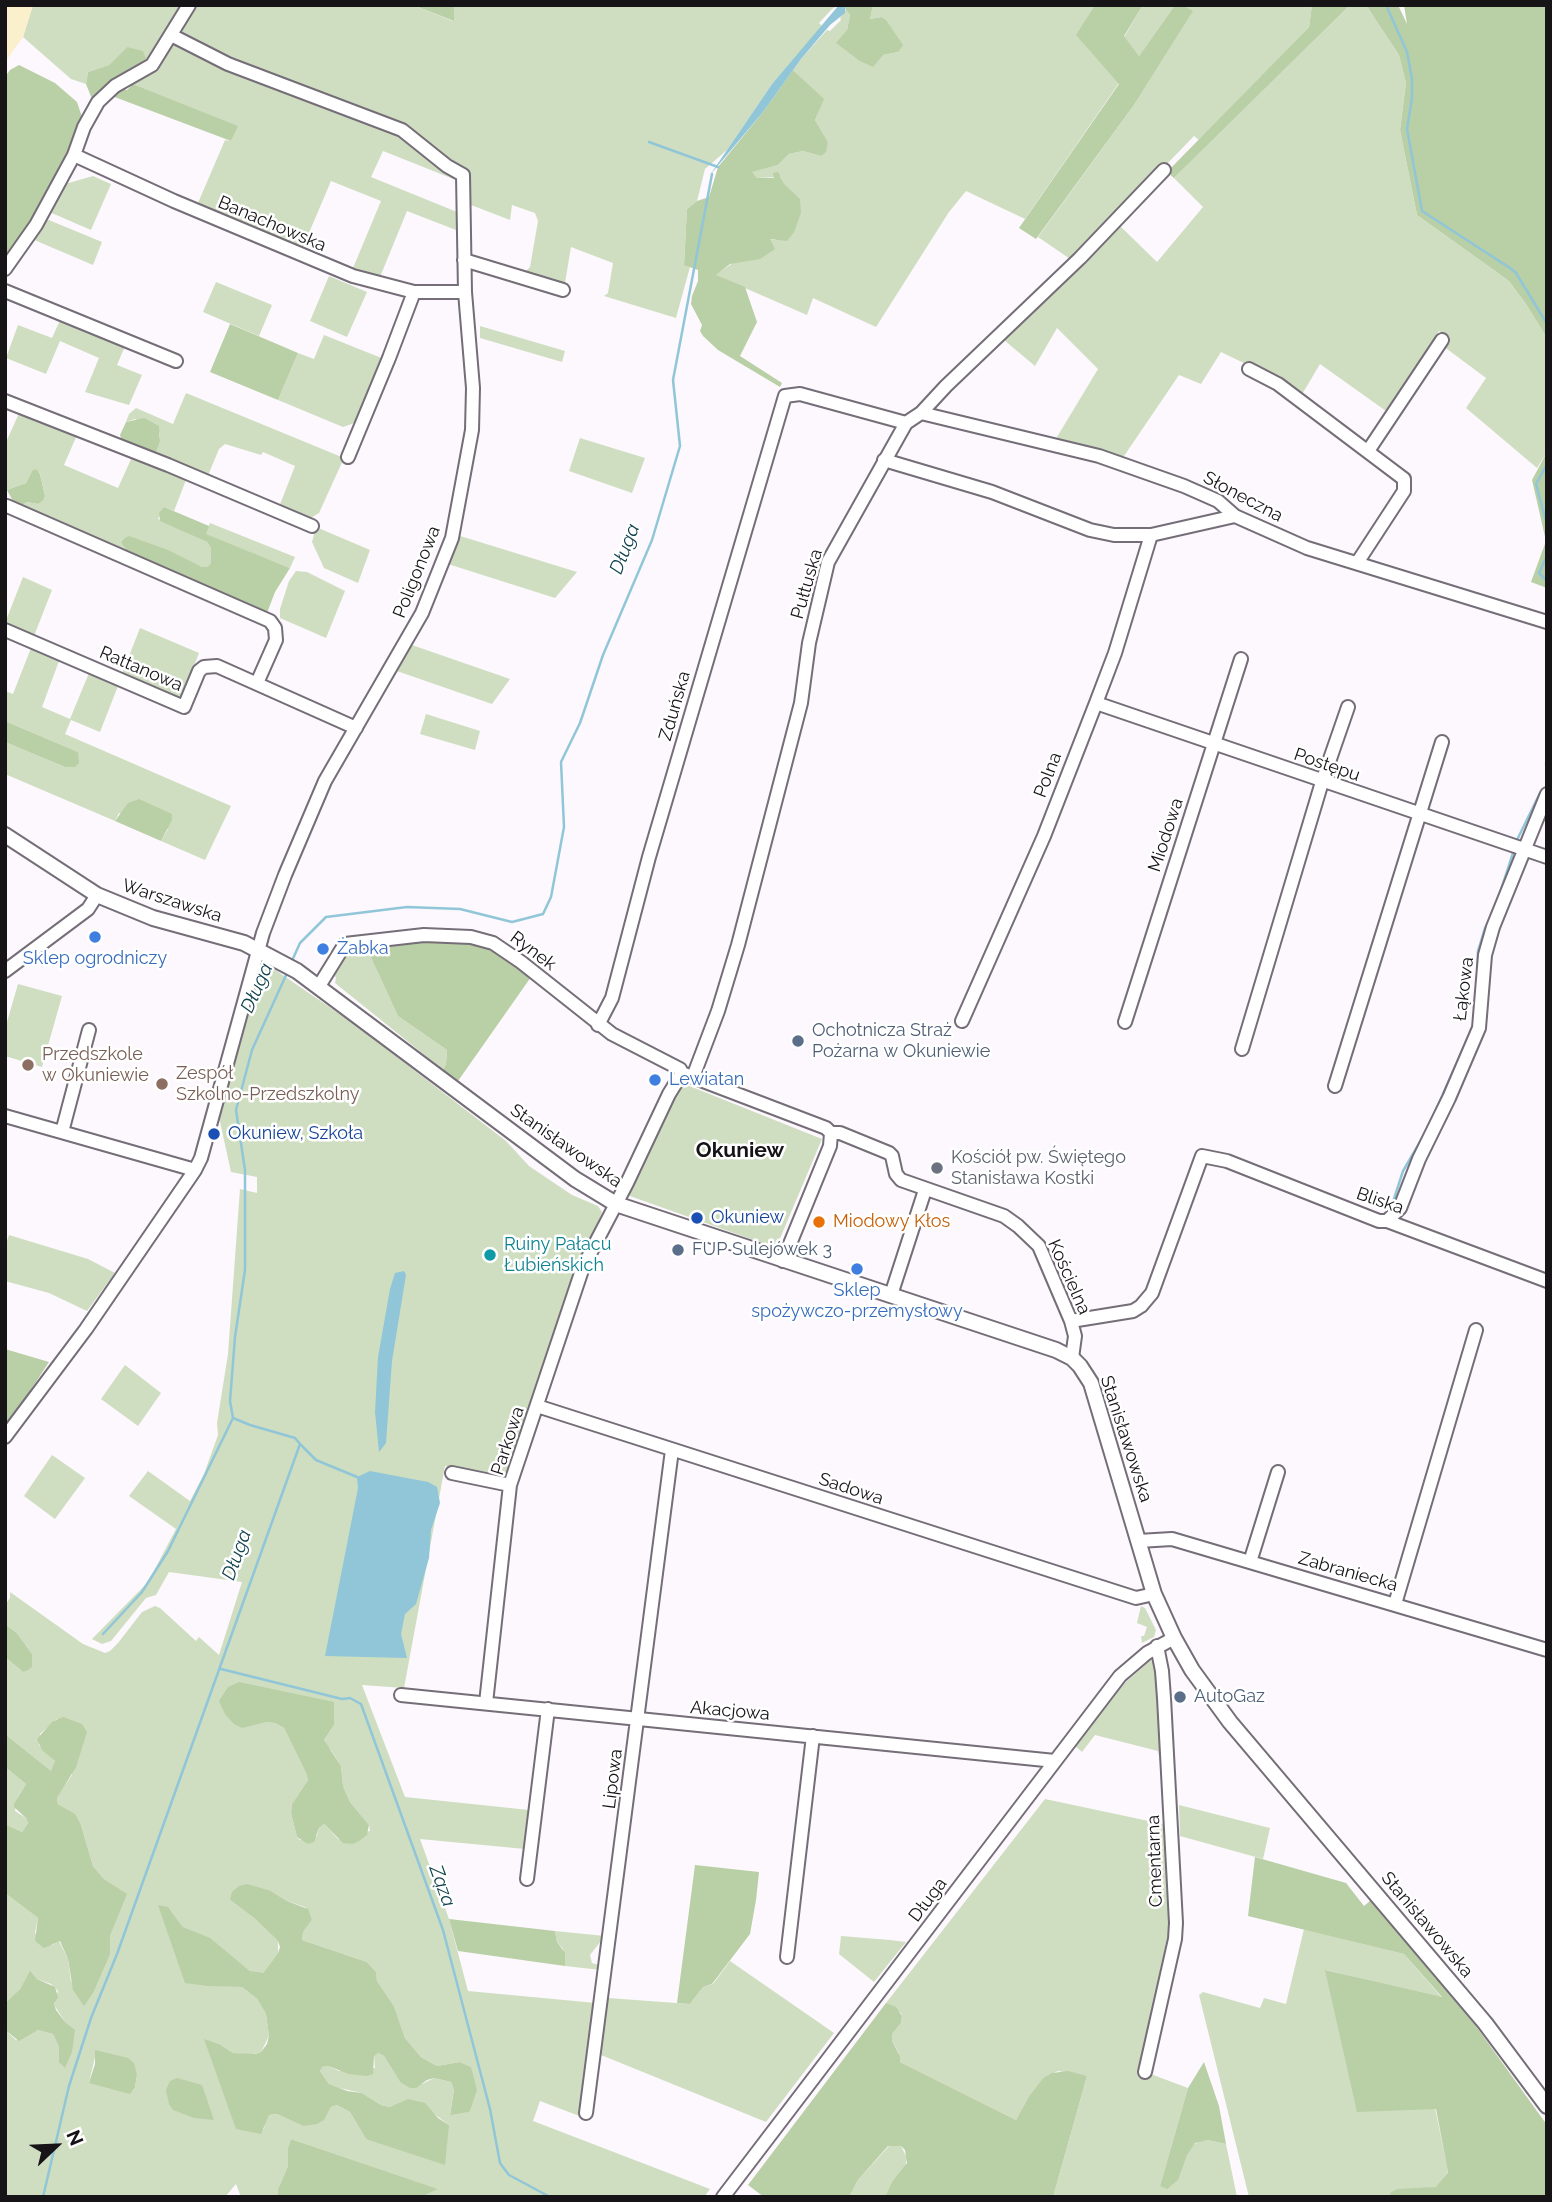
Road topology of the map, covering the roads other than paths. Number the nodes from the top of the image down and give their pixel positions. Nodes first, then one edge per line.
1 (189, 5) edge
2 (171, 35) junction
3 (74, 155) junction
4 (1164, 170) dead end
5 (464, 260) junction
6 (5, 269) edge
7 (563, 290) dead end
8 (5, 291) edge
9 (414, 292) junction
10 (465, 292) junction
11 (1442, 340) dead end
12 (176, 361) dead end
13 (1249, 369) dead end
14 (5, 401) edge
15 (921, 412) junction
16 (906, 423) junction
17 (1368, 452) junction
18 (348, 457) dead end
19 (884, 460) junction
20 (7, 506) edge
21 (1235, 516) junction
22 (312, 526) dead end
23 (1151, 535) junction
24 (1357, 563) junction
25 (1547, 622) edge
26 (5, 630) edge
27 (1241, 659) dead end
28 (257, 683) junction
29 (1096, 703) junction
30 (1348, 707) dead end
31 (356, 728) junction
32 (1443, 742) dead end
33 (1214, 745) junction
34 (1322, 782) junction
35 (1547, 794) edge
36 (1420, 814) junction
37 (5, 835) edge
38 (1524, 849) junction
39 (1547, 857) edge
40 (97, 895) junction
41 (258, 949) junction
42 (5, 971) edge
43 (297, 971) joint
44 (319, 986) junction
45 (962, 1021) dead end
46 (1125, 1022) dead end
47 (598, 1025) junction
48 (89, 1031) dead end
49 (1242, 1049) dead end
50 (687, 1075) junction
51 (1335, 1086) dead end
52 (5, 1116) edge
53 (62, 1132) junction
54 (831, 1133) junction
55 (195, 1170) junction
56 (925, 1189) junction
57 (616, 1204) junction
58 (1387, 1221) junction
59 (783, 1261) junction
60 (1547, 1281) edge
61 (891, 1295) junction
62 (1071, 1321) junction
63 (1476, 1330) dead end
64 (1072, 1358) junction
65 (537, 1406) junction
66 (5, 1437) edge
67 (671, 1450) junction
68 (1278, 1472) dead end
69 (452, 1473) dead end
70 (510, 1485) junction
71 (1138, 1541) junction
72 (1250, 1562) junction
73 (1154, 1594) junction
74 (1395, 1604) junction
75 (1174, 1638) junction
76 (1157, 1646) junction
77 (1547, 1650) edge
78 (401, 1696) dead end
79 (486, 1703) junction
80 (548, 1709) junction
81 (638, 1720) junction
82 (813, 1736) junction
83 (1055, 1761) junction
84 (527, 1878) dead end
85 (787, 1957) dead end
86 (1145, 2072) dead end
87 (1547, 2106) edge
88 (586, 2113) dead end
89 (723, 2197) edge

1 - 2 street
2 - 3 street
2 - 5 street, Poligonowa
3 - 6 street
3 - 9 street, Banachowska
4 - 15 street, Pułtuska
5 - 7 street
5 - 10 street, Poligonowa
8 - 12 street
9 - 10 street, Banachowska
9 - 18 street
10 - 31 street, Poligonowa
11 - 17 street
13 - 17 street
14 - 22 street
15 - 16 street, Pułtuska
15 - 21 street, Słoneczna
16 - 19 street, Pułtuska
16 - 47 street, Zduńska
17 - 24 street
19 - 23 street
19 - 50 street, Pułtuska
20 - 28 street
21 - 23 street
21 - 24 street, Słoneczna
23 - 29 street, Polna
24 - 25 street, Słoneczna
26 - 28 street, Rattanowa
27 - 33 street, Miodowa
28 - 31 street, Rattanowa
29 - 33 street, Postępu
29 - 45 street, Polna
30 - 34 street
31 - 41 street, Poligonowa
32 - 36 street
33 - 34 street, Postępu
33 - 46 street, Miodowa
34 - 36 street, Postępu
34 - 49 street
35 - 38 street, Łąkowa
36 - 38 street, Postępu
36 - 51 street
37 - 40 main road, Warszawska
38 - 39 street, Postępu
38 - 58 street, Łąkowa
40 - 41 main road, Warszawska
40 - 42 street
41 - 43 main road, Warszawska
41 - 55 street, Poligonowa
43 - 44 main road, Stanisławowska
44 - 47 street, Rynek
44 - 57 main road, Stanisławowska
47 - 50 street, Rynek
48 - 53 street
50 - 54 street, Rynek
50 - 57 street
52 - 53 street
53 - 55 street
54 - 56 street, Kościelna
54 - 59 street
55 - 66 street, Poligonowa
56 - 61 street
56 - 62 street, Kościelna
57 - 59 main road, Stanisławowska
57 - 65 street, Parkowa
58 - 60 street, Bliska
58 - 62 street, Bliska
59 - 61 main road, Stanisławowska
61 - 64 main road, Stanisławowska
62 - 64 street, Kościelna
63 - 74 street
64 - 71 main road, Stanisławowska
65 - 67 street, Sadowa
65 - 70 street, Parkowa
67 - 73 street, Sadowa
67 - 81 street, Lipowa
68 - 72 street
69 - 70 street
70 - 79 street, Parkowa
71 - 72 street, Zabraniecka
71 - 73 main road, Stanisławowska
72 - 74 street, Zabraniecka
73 - 75 main road, Stanisławowska
74 - 77 street, Zabraniecka
75 - 76 street, Długa
75 - 87 main road, Stanisławowska
76 - 83 street, Długa
76 - 86 street, Cmentarna
78 - 79 street, Akacjowa
79 - 80 street, Akacjowa
80 - 81 street, Akacjowa
80 - 84 street
81 - 82 street, Akacjowa
81 - 88 street, Lipowa
82 - 83 street, Akacjowa
82 - 85 street
83 - 89 street, Długa

